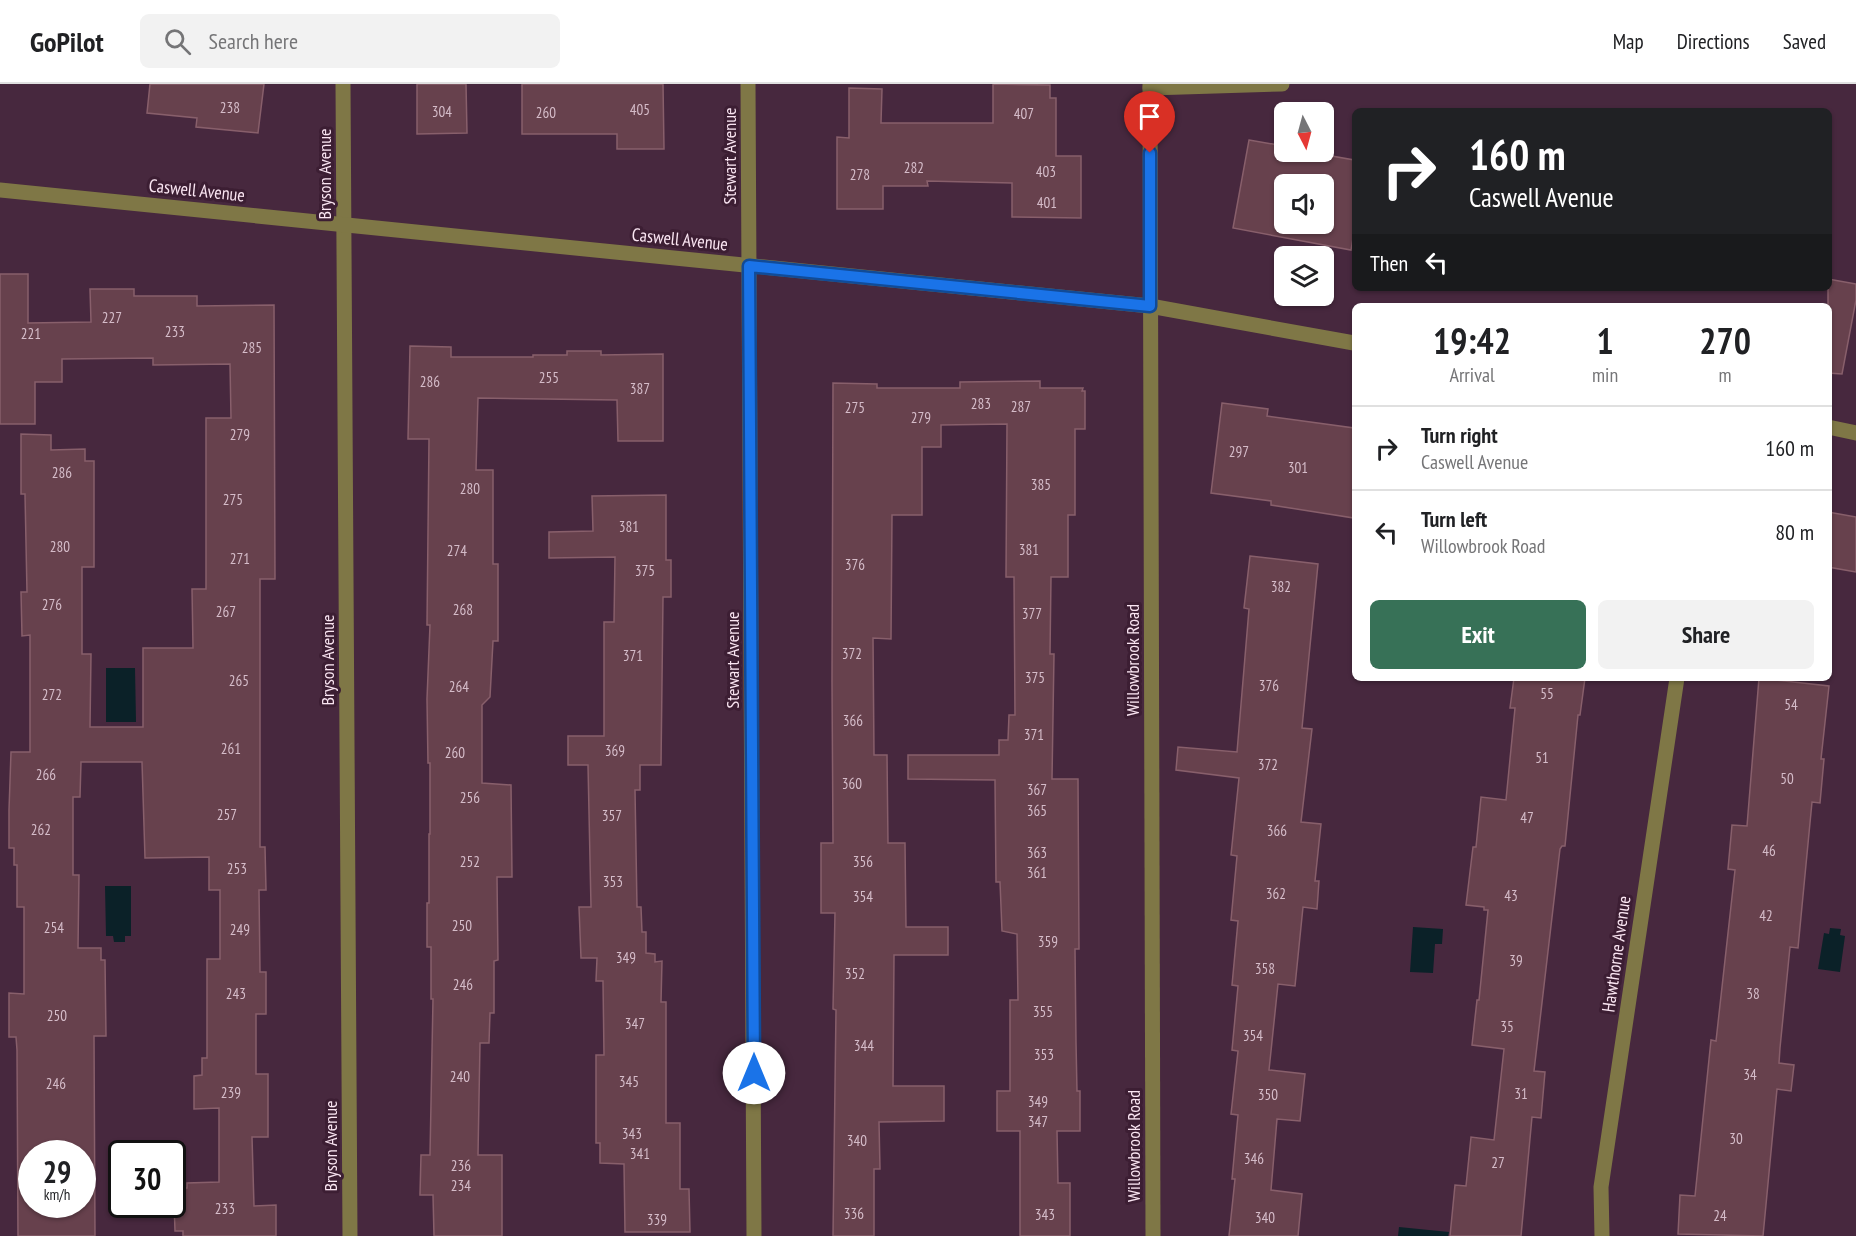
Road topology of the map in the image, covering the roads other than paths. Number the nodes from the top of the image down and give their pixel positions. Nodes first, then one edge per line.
1 (343, 84) edge
2 (748, 84) edge
3 (1282, 84) edge
4 (1150, 86) edge
5 (0, 190) edge
6 (344, 224) junction
7 (749, 266) junction
8 (1150, 306) junction
9 (1352, 343) edge
10 (1832, 429) edge
11 (1856, 432) edge
12 (1677, 681) edge
13 (350, 1236) edge
14 (754, 1236) edge
15 (1153, 1236) edge
16 (1602, 1236) edge

1 - 6 street, Bryson Avenue
2 - 7 street, Stewart Avenue
3 - 4 street
4 - 8 street, Willowbrook Road
5 - 6 street, Caswell Avenue
6 - 7 street, Caswell Avenue
6 - 13 street, Bryson Avenue
7 - 8 street, Caswell Avenue
7 - 14 street, Stewart Avenue
8 - 9 street, Caswell Avenue
8 - 15 street, Willowbrook Road
10 - 11 street
12 - 16 street, Hawthorne Avenue

